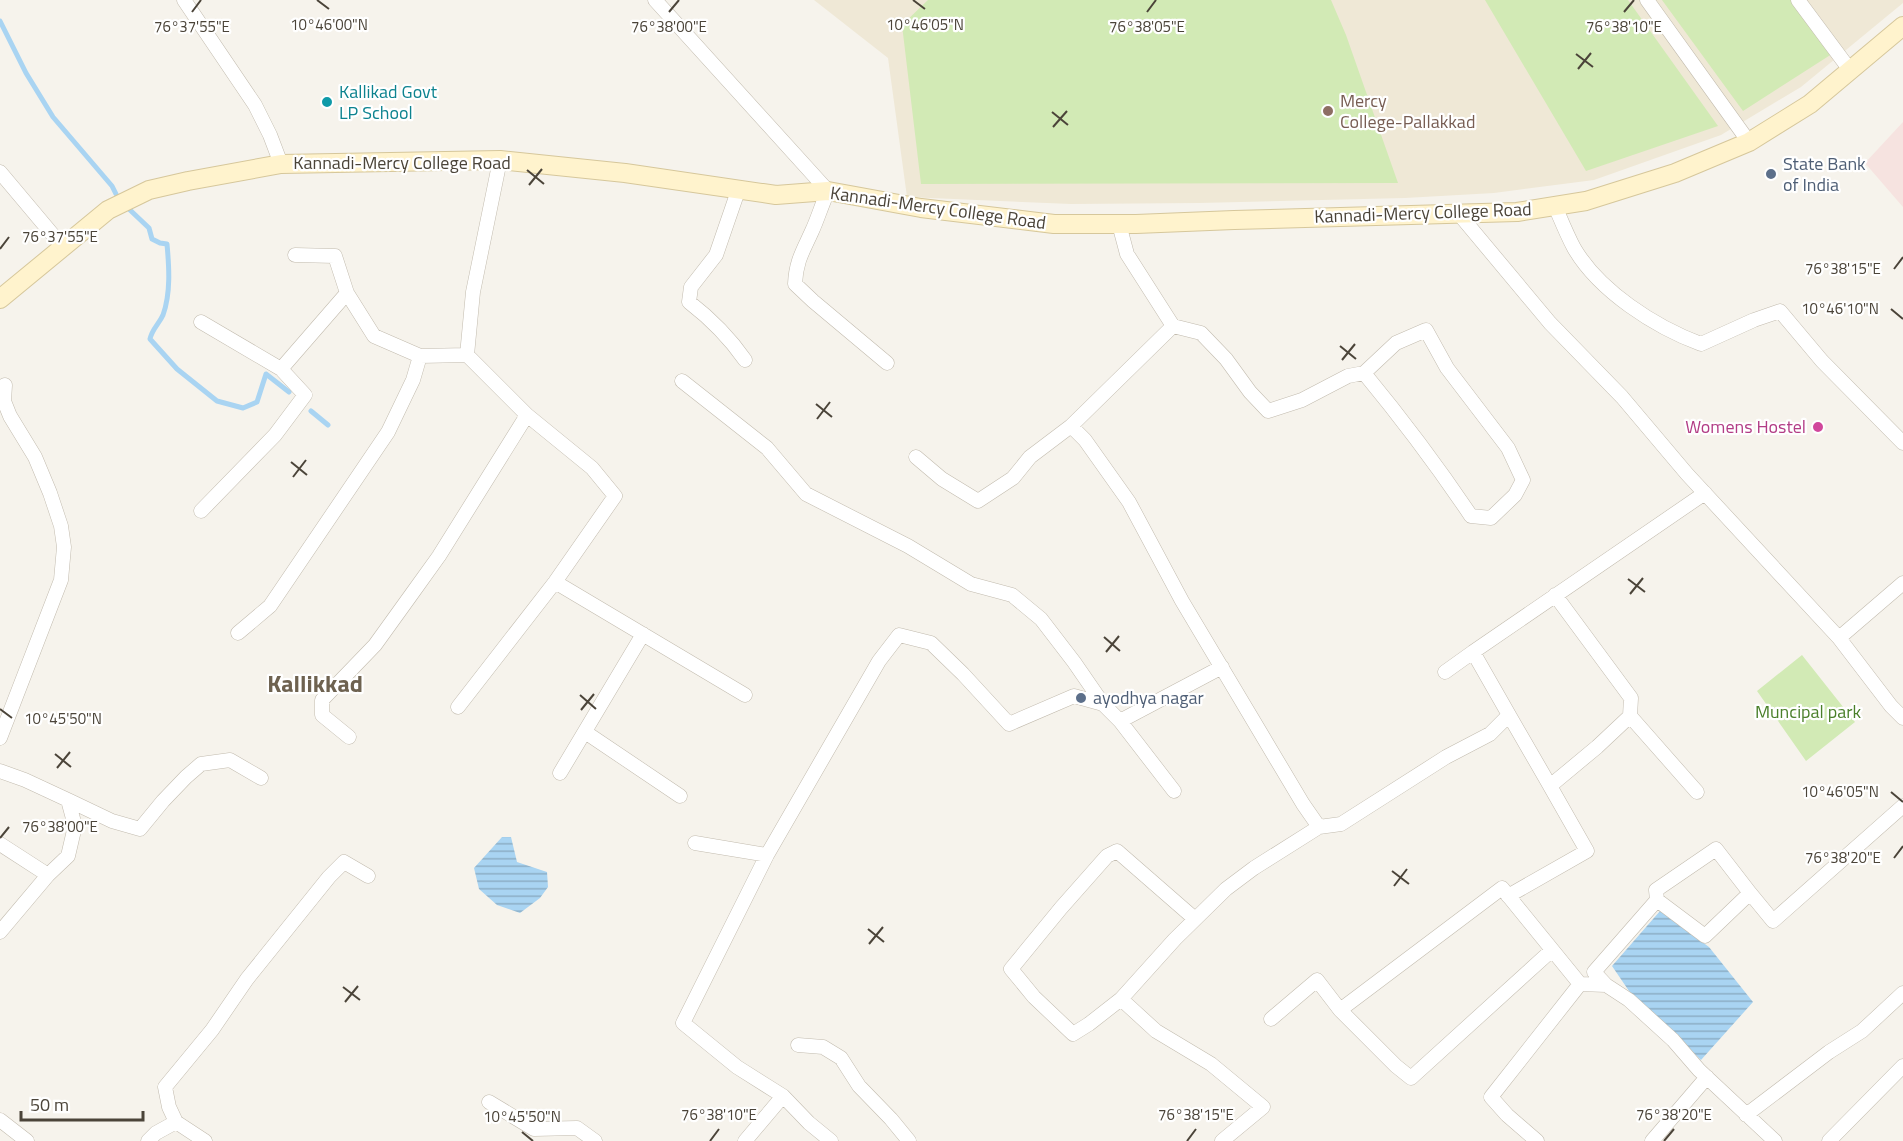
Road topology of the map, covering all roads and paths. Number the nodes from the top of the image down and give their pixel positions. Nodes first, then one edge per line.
1 (184, 0) edge
2 (655, 0) edge
3 (1647, 0) edge
4 (1798, 0) edge
5 (1903, 26) edge
6 (1850, 70) junction
7 (1749, 142) junction
8 (500, 160) junction
9 (281, 164) junction
10 (0, 171) edge
11 (738, 191) junction
12 (828, 191) junction
13 (1555, 206) junction
14 (1459, 214) junction
15 (1119, 224) junction
16 (63, 247) junction
17 (295, 255) dead end
18 (347, 293) junction
19 (0, 299) edge
20 (201, 322) dead end
21 (1173, 326) junction
22 (467, 355) junction
23 (420, 356) junction
24 (745, 360) dead end
25 (887, 363) dead end
26 (281, 369) junction
27 (1364, 373) junction
28 (682, 381) dead end
29 (0, 387) edge
30 (528, 416) junction
31 (1071, 426) junction
32 (1903, 443) edge
33 (916, 458) dead end
34 (1705, 493) junction
35 (201, 511) dead end
36 (555, 582) junction
37 (1903, 583) edge
38 (1555, 595) junction
39 (238, 633) dead end
40 (643, 634) junction
41 (1839, 638) junction
42 (1473, 652) junction
43 (1222, 667) junction
44 (1445, 672) dead end
45 (745, 695) dead end
46 (1103, 704) junction
47 (458, 707) dead end
48 (1509, 715) junction
49 (1630, 716) junction
50 (1903, 718) edge
51 (1119, 721) junction
52 (585, 732) junction
53 (349, 737) dead end
54 (0, 738) edge
55 (0, 771) edge
56 (560, 774) dead end
57 (261, 778) dead end
58 (1550, 786) junction
59 (1174, 791) dead end
60 (1697, 792) dead end
61 (680, 796) dead end
62 (68, 800) junction
63 (1903, 806) edge
64 (1319, 827) junction
65 (695, 843) dead end
66 (0, 844) edge
67 (767, 855) junction
68 (48, 875) junction
69 (368, 876) dead end
70 (1750, 893) junction
71 (1508, 896) junction
72 (1657, 900) junction
73 (1195, 919) junction
74 (0, 932) edge
75 (1552, 950) junction
76 (1580, 984) junction
77 (1606, 985) junction
78 (1903, 993) edge
79 (1120, 999) junction
80 (1340, 1010) junction
81 (1270, 1019) dead end
82 (798, 1045) dead end
83 (1903, 1066) edge
84 (1707, 1077) junction
85 (783, 1096) junction
86 (489, 1102) dead end
87 (1746, 1115) junction
88 (0, 1120) edge
89 (176, 1122) junction
90 (27, 1141) edge
91 (148, 1141) edge
92 (205, 1141) edge
93 (595, 1141) edge
94 (745, 1141) edge
95 (831, 1141) edge
96 (909, 1141) edge
97 (1222, 1141) edge
98 (1537, 1141) edge
99 (1652, 1141) edge
100 (1775, 1141) edge
101 (1829, 1141) edge

1 - 9 street
2 - 12 street
3 - 7 street
4 - 6 street
5 - 6 main road, Kannadi-Mercy College Road
6 - 7 main road, Kannadi-Mercy College Road
7 - 13 main road, Kannadi-Mercy College Road
8 - 9 main road, Kannadi-Mercy College Road
8 - 11 main road, Kannadi-Mercy College Road
8 - 22 street
9 - 16 main road, Kannadi-Mercy College Road
10 - 16 street
11 - 12 main road, Kannadi-Mercy College Road
11 - 24 street
12 - 15 main road, Kannadi-Mercy College Road
12 - 25 street
13 - 14 main road, Kannadi-Mercy College Road
13 - 32 street
14 - 15 main road, Kannadi-Mercy College Road
14 - 34 street
15 - 21 street
16 - 19 main road, Kannadi-Mercy College Road
17 - 18 street
18 - 23 street
18 - 26 street
20 - 26 street
21 - 27 street
21 - 31 street
22 - 23 street
22 - 30 street
23 - 39 street
26 - 35 street
27 - 27 street
28 - 46 street
29 - 54 street
30 - 36 street
30 - 53 street
31 - 33 street
31 - 43 street
34 - 38 street
34 - 41 street
36 - 40 street
36 - 47 street
37 - 41 street
38 - 42 street
38 - 49 street
40 - 45 street
40 - 52 street
41 - 50 street
42 - 44 street
42 - 48 street
43 - 51 street
43 - 64 street
46 - 51 street
46 - 67 street
48 - 58 street
48 - 64 street
49 - 58 street
49 - 60 street
51 - 59 street
52 - 56 street
52 - 61 street
55 - 62 street
57 - 62 street
58 - 71 street
62 - 68 street
63 - 70 street
64 - 73 street
65 - 67 street
66 - 68 street
67 - 85 street
68 - 74 street
69 - 89 street
70 - 72 street
70 - 72 street
71 - 75 street
71 - 80 street
72 - 77 street
73 - 79 street
73 - 79 street
75 - 76 street
75 - 80 street
76 - 77 street
76 - 98 street
77 - 84 street
78 - 87 street
79 - 97 street
80 - 81 street
82 - 96 street
83 - 101 street
84 - 87 street
84 - 99 street
85 - 94 street
85 - 95 street
86 - 93 street
87 - 100 street
88 - 90 street
89 - 91 street
89 - 92 street

